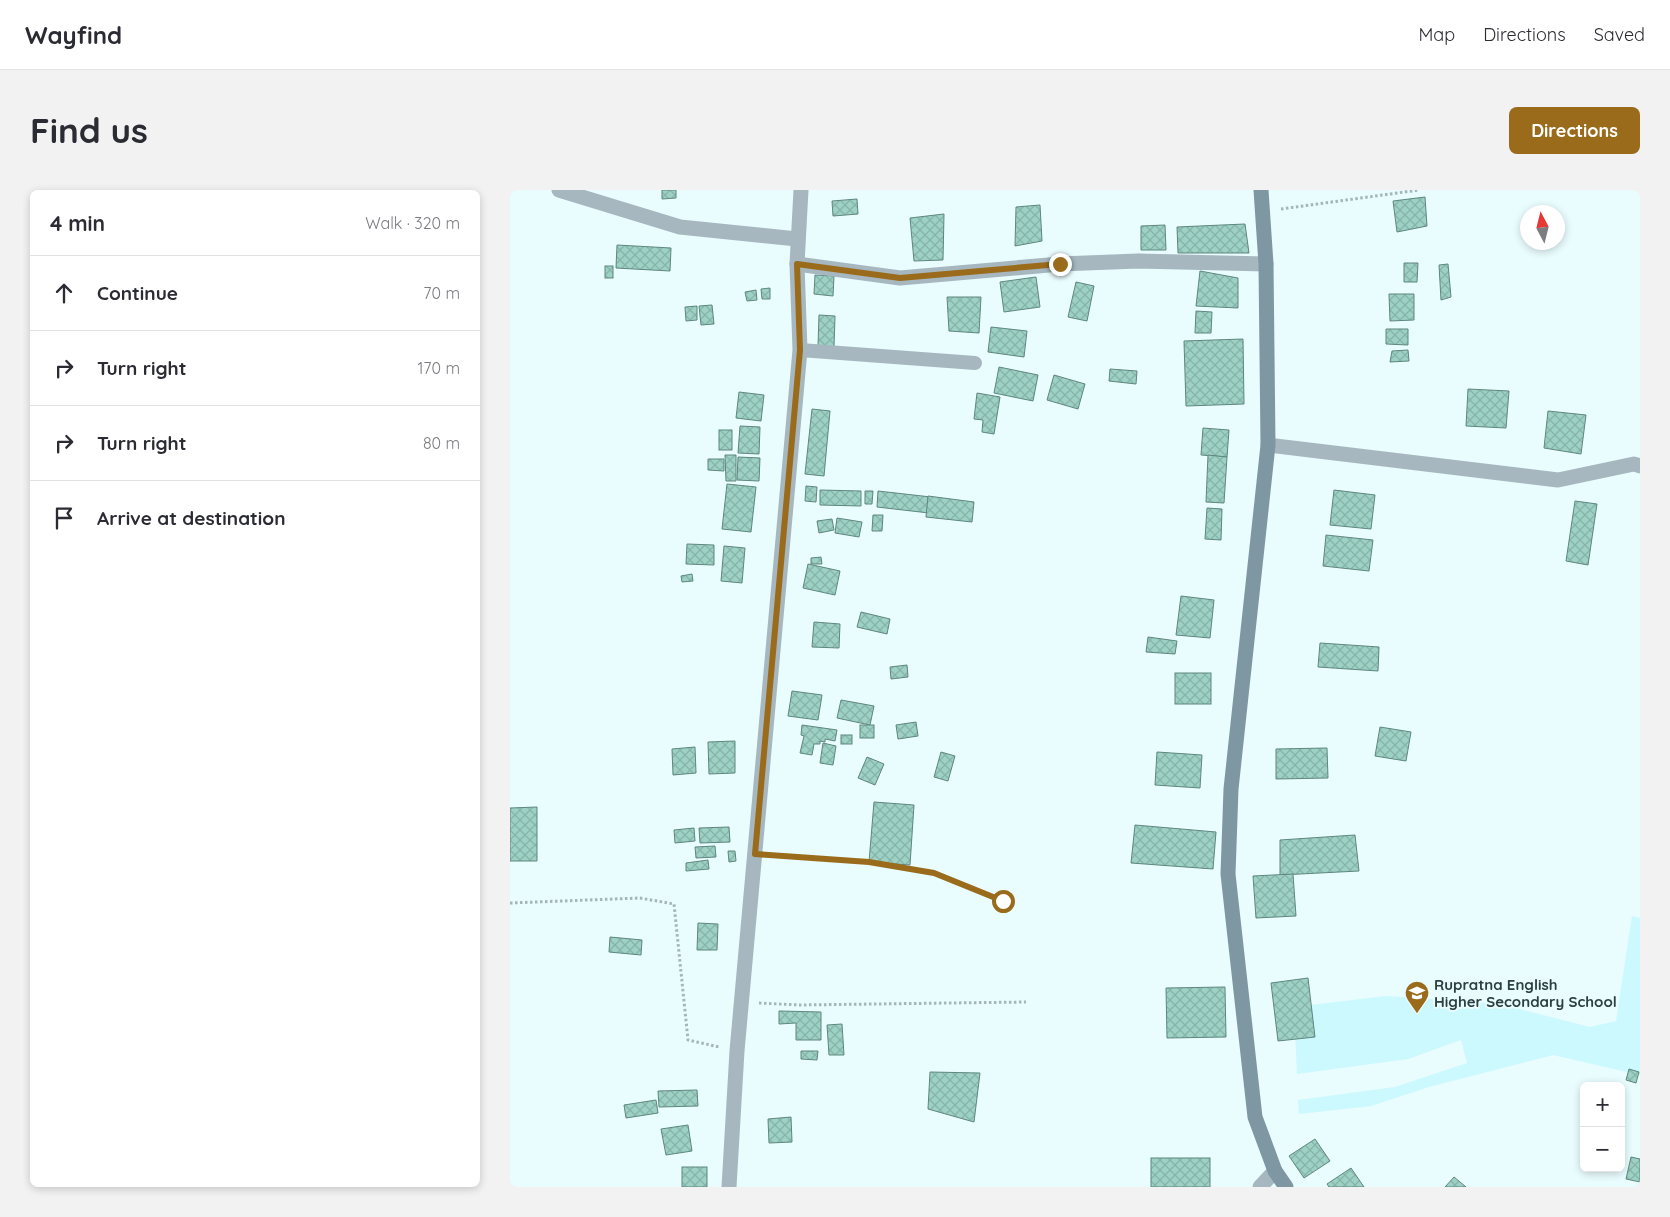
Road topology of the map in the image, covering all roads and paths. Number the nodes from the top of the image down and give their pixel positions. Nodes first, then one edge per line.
1 (558, 190) edge
2 (801, 190) edge
3 (1261, 190) edge
4 (1420, 190) edge
5 (1262, 212) junction
6 (797, 239) junction
7 (797, 264) junction
8 (1266, 264) junction
9 (800, 350) junction
10 (975, 363) dead end
11 (1268, 445) junction
12 (1640, 466) edge
13 (755, 854) junction
14 (1003, 901) dead end
15 (510, 904) edge
16 (741, 1002) junction
17 (1026, 1002) dead end
18 (737, 1051) junction
19 (1275, 1171) junction
20 (729, 1187) edge
21 (1260, 1187) edge
22 (1286, 1187) edge

1 - 6 street
2 - 6 street
3 - 5 street
4 - 5 path
5 - 8 street
6 - 7 street
7 - 8 street
7 - 9 street
8 - 11 street
9 - 10 lane
9 - 13 street
11 - 12 street
11 - 19 street
13 - 14 path
13 - 16 street
15 - 18 path
16 - 17 path
16 - 18 street
18 - 20 street
19 - 21 street
19 - 22 street

